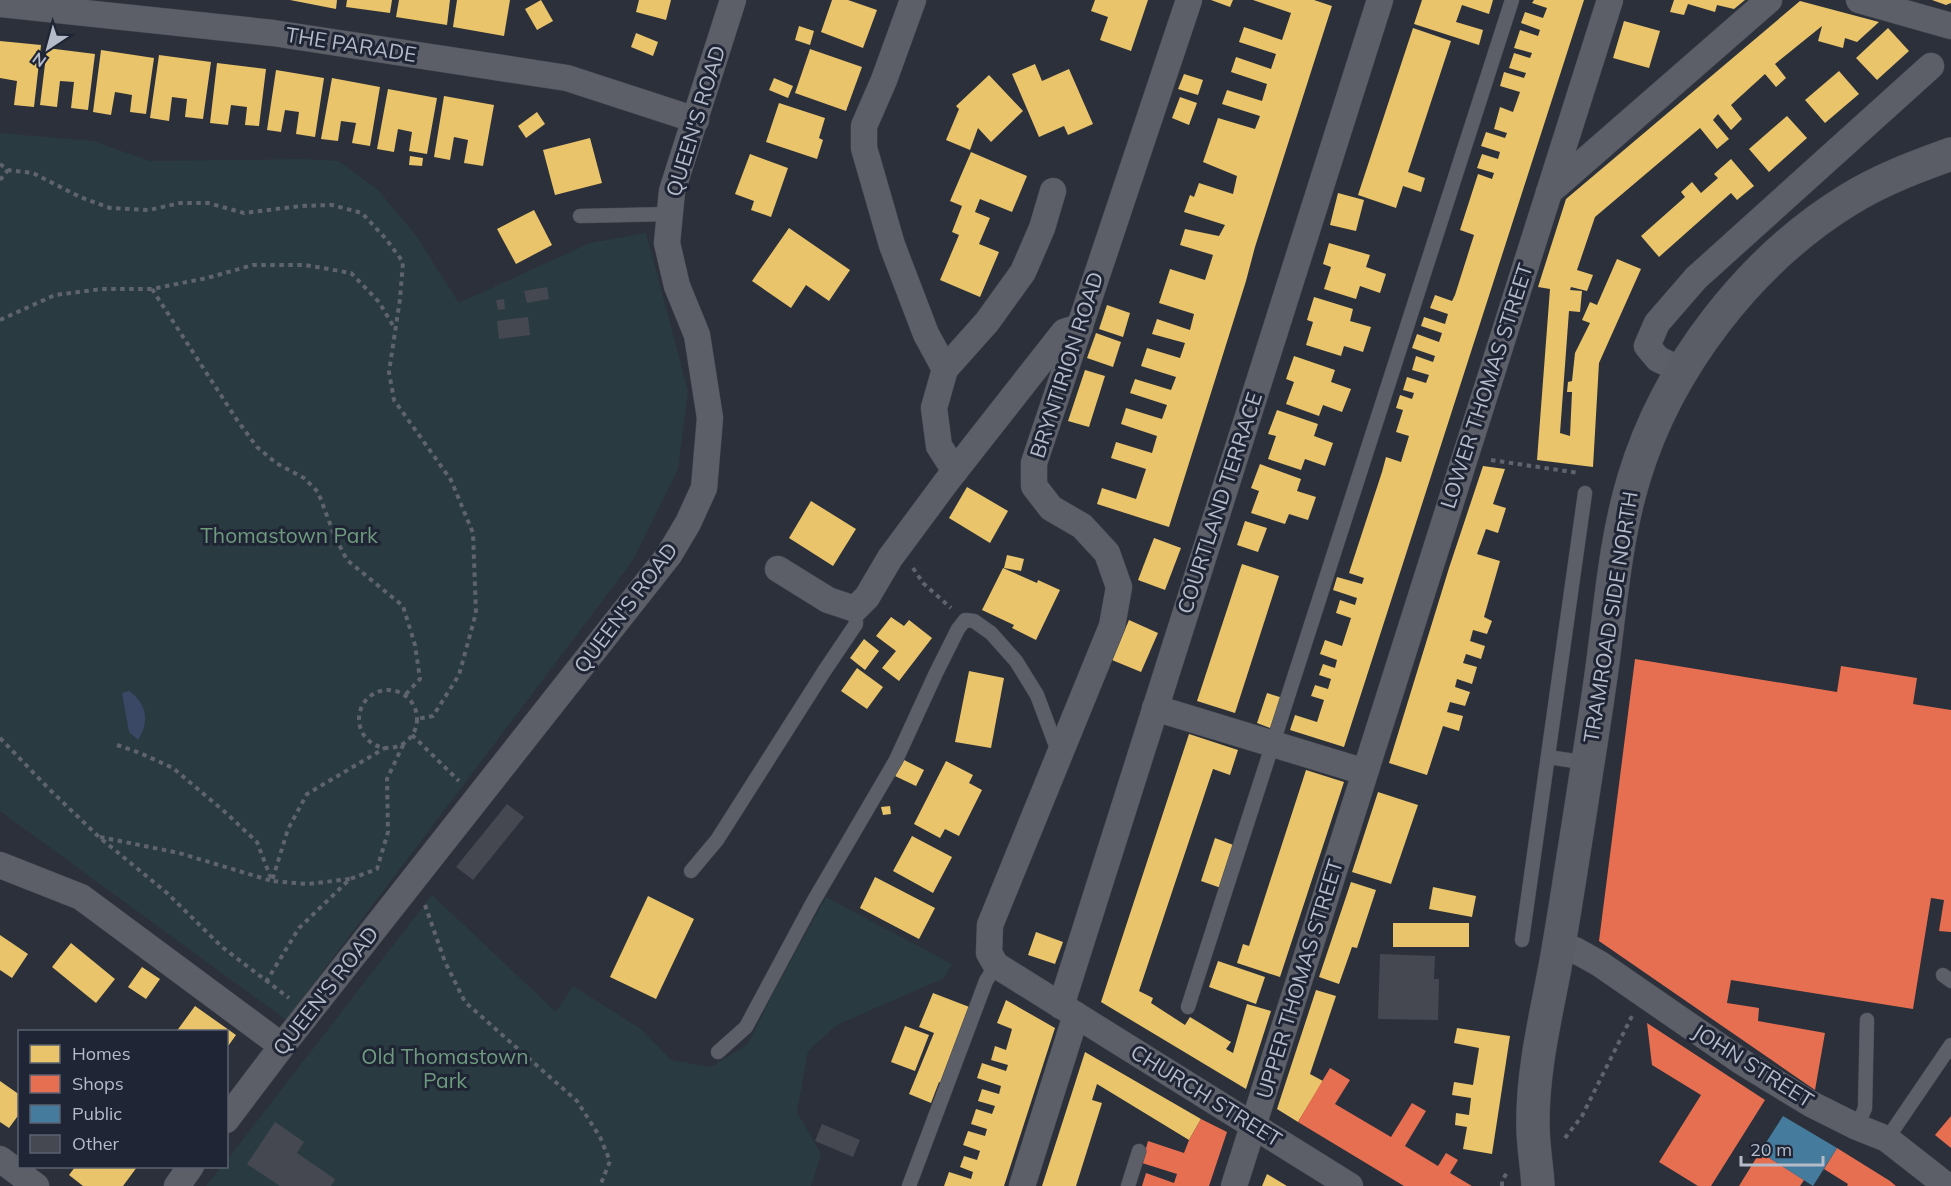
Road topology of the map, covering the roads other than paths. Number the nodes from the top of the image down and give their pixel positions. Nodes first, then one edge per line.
1 (733, 0) edge
2 (913, 0) edge
3 (1189, 0) edge
4 (1380, 0) edge
5 (1512, 0) edge
6 (1610, 0) edge
7 (1769, 0) edge
8 (1859, 0) edge
9 (0, 4) edge
10 (1951, 26) edge
11 (1931, 66) dead end
12 (696, 120) junction
13 (1951, 154) edge
14 (1053, 191) dead end
15 (1549, 192) junction
16 (670, 214) junction
17 (580, 216) dead end
18 (1080, 327) junction
19 (945, 369) junction
20 (1683, 371) junction
21 (955, 471) junction
22 (1585, 493) dead end
23 (778, 569) dead end
24 (855, 609) junction
25 (1155, 708) junction
26 (1273, 744) junction
27 (1060, 756) junction
28 (1548, 757) junction
29 (1587, 763) junction
30 (1365, 772) junction
31 (0, 865) edge
32 (691, 871) dead end
33 (1522, 940) dead end
34 (1559, 946) junction
35 (996, 965) junction
36 (1188, 1007) dead end
37 (1069, 1011) junction
38 (1867, 1020) dead end
39 (282, 1046) junction
40 (1951, 1046) edge
41 (718, 1052) dead end
42 (228, 1117) edge
43 (1253, 1126) junction
44 (1857, 1127) junction
45 (1887, 1139) junction
46 (1139, 1151) dead end
47 (0, 1158) edge
48 (190, 1168) edge
49 (1538, 1179) edge
50 (1939, 1179) edge
51 (36, 1186) edge
52 (177, 1186) edge
53 (909, 1186) edge
54 (1022, 1186) edge
55 (1128, 1186) edge
56 (1234, 1186) edge
57 (1350, 1186) edge

1 - 12 street, QUEEN'S ROAD
2 - 19 street
3 - 18 street, BRYNTIRION ROAD
4 - 25 street, COURTLAND TERRACE
5 - 26 lane
6 - 15 street, LOWER THOMAS STREET
7 - 15 street
8 - 10 street
9 - 12 street, THE PARADE
11 - 20 street
12 - 16 street, QUEEN'S ROAD
13 - 20 street, TRAMROAD SIDE NORTH
14 - 19 street
15 - 30 street, LOWER THOMAS STREET
16 - 17 lane
16 - 39 street, QUEEN'S ROAD
18 - 21 street
18 - 27 street, BRYNTIRION ROAD
19 - 21 street
20 - 29 street, TRAMROAD SIDE NORTH
21 - 24 street
22 - 28 lane
23 - 24 street
24 - 32 lane
25 - 26 street
25 - 37 street, COURTLAND TERRACE
26 - 30 street
26 - 36 lane
27 - 35 street, BRYNTIRION ROAD
27 - 41 lane
28 - 29 lane
28 - 33 lane
29 - 34 street, TRAMROAD SIDE NORTH
30 - 43 street, UPPER THOMAS STREET
31 - 39 street
34 - 44 street, JOHN STREET
34 - 49 street, TRAMROAD SIDE NORTH
35 - 37 street
35 - 53 lane
37 - 43 street, CHURCH STREET
37 - 54 street, COURTLAND TERRACE
38 - 44 lane
39 - 42 street, QUEEN'S ROAD
40 - 45 lane
43 - 56 street, UPPER THOMAS STREET
43 - 57 street, CHURCH STREET
44 - 45 street, JOHN STREET
45 - 50 street, JOHN STREET
46 - 55 lane
47 - 51 street
48 - 52 street

